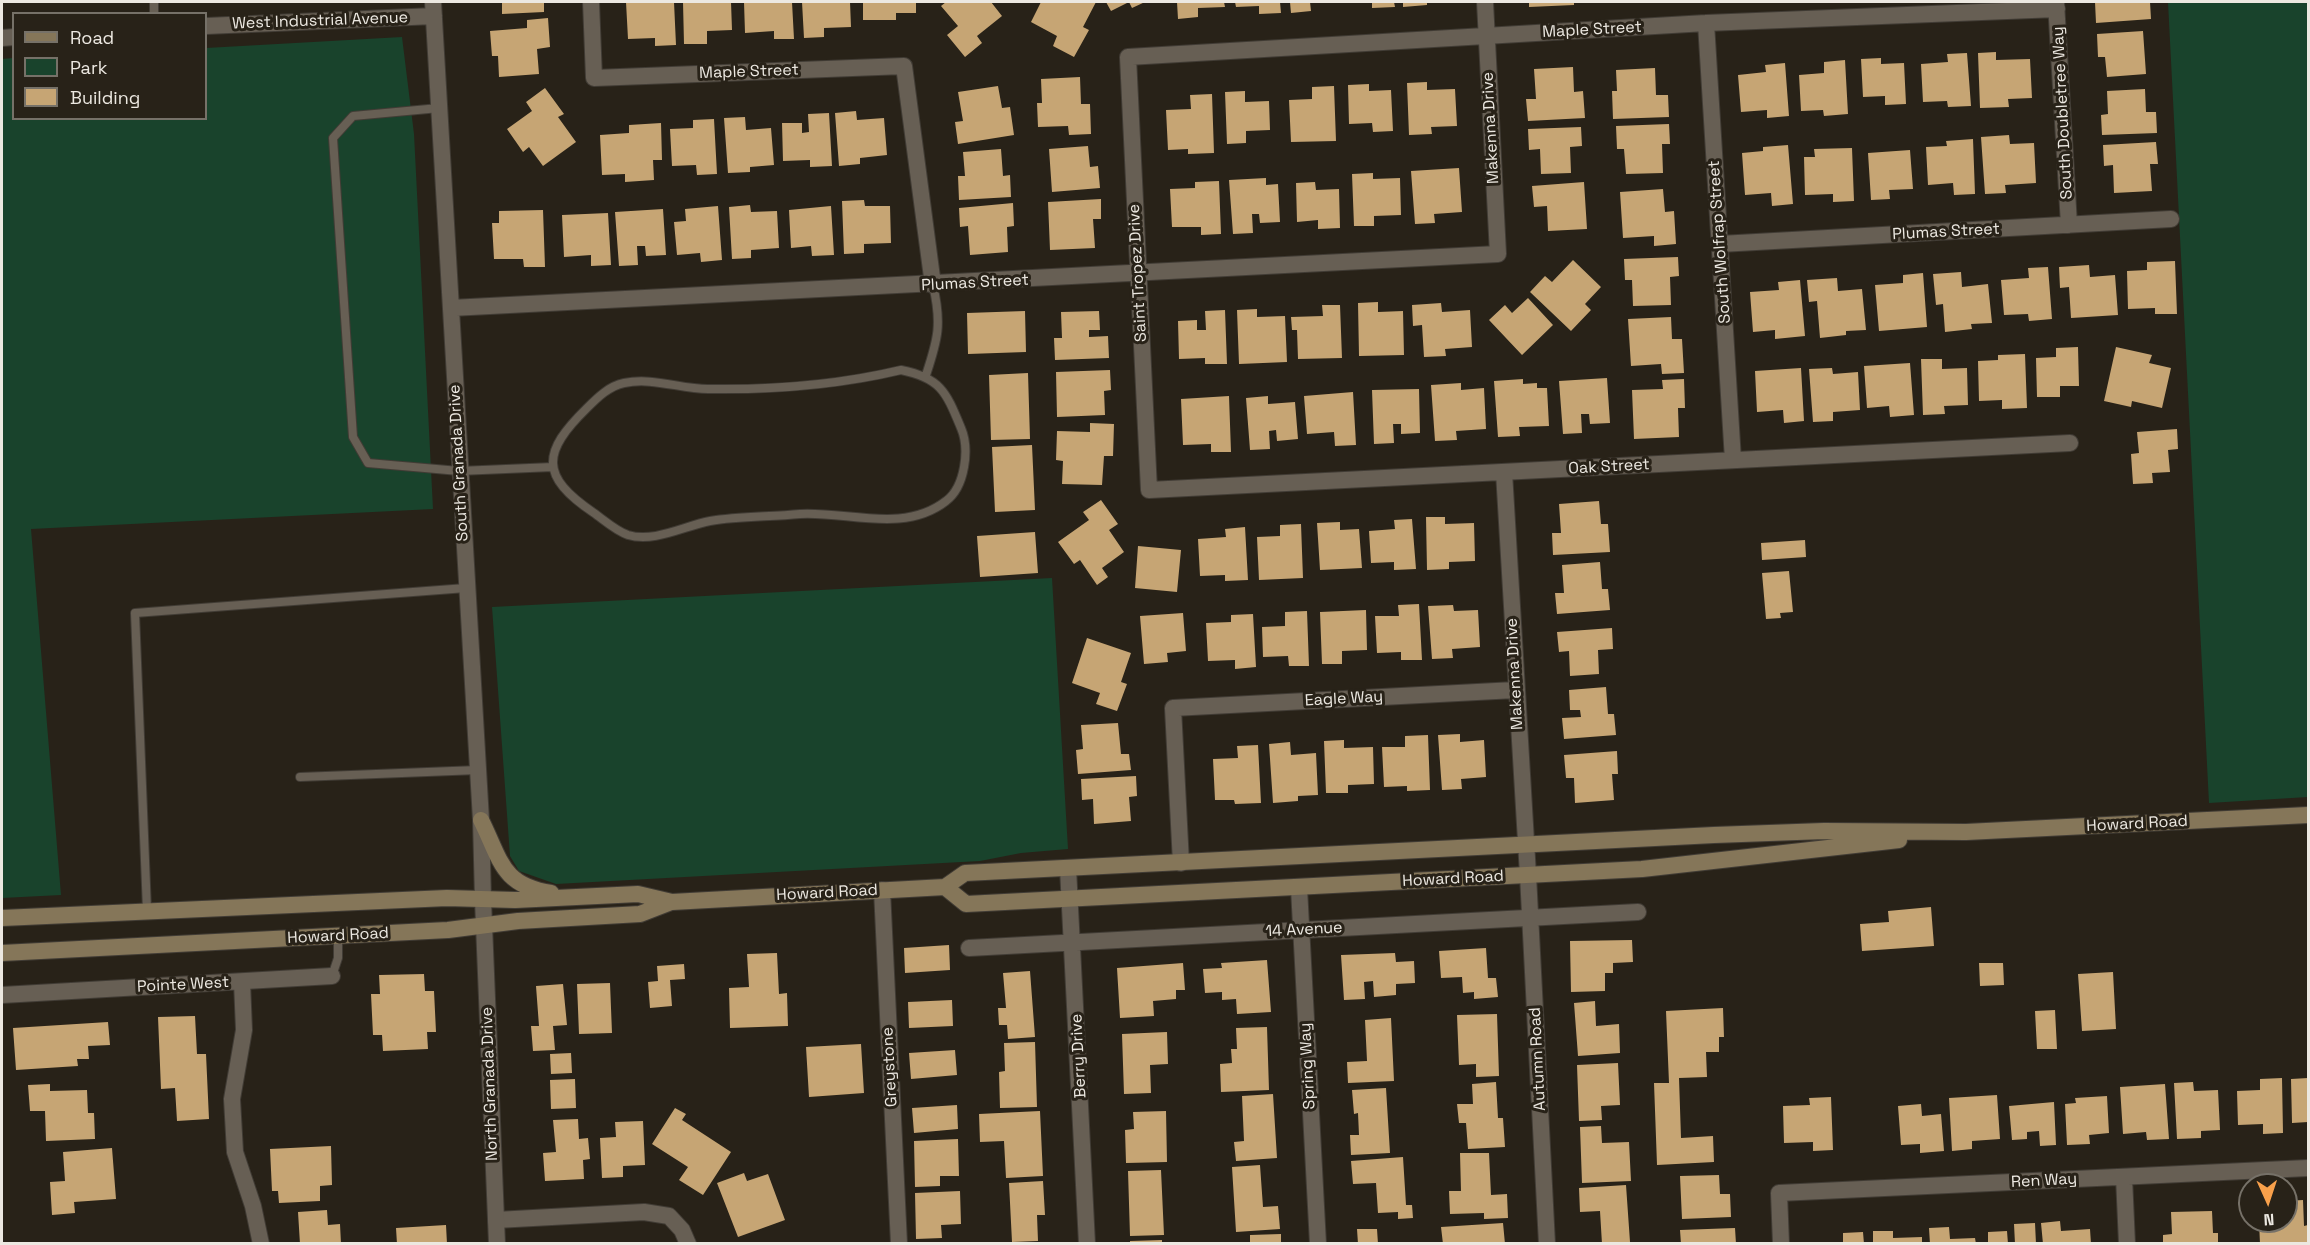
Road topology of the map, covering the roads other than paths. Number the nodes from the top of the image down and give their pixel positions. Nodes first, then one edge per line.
1 (591, 2) edge
2 (1485, 2) edge
3 (2056, 5) edge
4 (433, 9) edge
5 (1706, 23) junction
6 (207, 26) edge
7 (1486, 36) junction
8 (1128, 57) joint
9 (439, 108) junction
10 (2171, 219) dead end
11 (2069, 225) junction
12 (1720, 244) junction
13 (1498, 254) joint
14 (1138, 274) junction
15 (933, 285) junction
16 (451, 308) junction
17 (926, 375) junction
18 (2070, 443) dead end
19 (1733, 460) junction
20 (553, 467) junction
21 (459, 471) junction
22 (1504, 472) junction
23 (1149, 490) joint
24 (466, 588) junction
25 (1515, 690) junction
26 (478, 770) junction
27 (300, 777) dead end
28 (2308, 815) edge
29 (481, 820) junction
30 (1966, 832) junction
31 (1526, 843) junction
32 (1181, 863) junction
33 (1068, 868) junction
34 (1528, 875) junction
35 (945, 887) junction
36 (1299, 888) junction
37 (882, 890) junction
38 (582, 897) junction
39 (1070, 898) junction
40 (483, 900) junction
41 (672, 902) junction
42 (147, 910) junction
43 (1638, 912) dead end
44 (1531, 917) junction
45 (2, 918) edge
46 (484, 925) junction
47 (1301, 930) junction
48 (338, 936) junction
49 (1073, 942) junction
50 (969, 948) dead end
51 (2, 953) edge
52 (332, 976) joint
53 (242, 982) junction
54 (2, 995) edge
55 (2308, 1168) edge
56 (2124, 1177) junction
57 (496, 1220) junction
58 (261, 1244) edge
59 (497, 1244) edge
60 (688, 1244) edge
61 (899, 1244) edge
62 (1088, 1244) edge
63 (1318, 1244) edge
64 (1547, 1244) edge
65 (1781, 1244) edge
66 (2127, 1244) edge

1 - 15 street, Maple Street
2 - 7 street, Makenna Drive
3 - 5 street, Maple Street
3 - 11 street, South Doubletree Way
4 - 6 street, West Industrial Avenue
4 - 9 street, South Granada Drive
5 - 7 street, Maple Street
5 - 12 street, South Wolfrap Street
7 - 8 street, Maple Street
7 - 13 street, Makenna Drive
8 - 14 street, Saint Tropez Drive
9 - 16 street, South Granada Drive
9 - 21 lane
10 - 11 street, Plumas Street
11 - 12 street, Plumas Street
12 - 19 street, South Wolfrap Street
13 - 14 street, Plumas Street
14 - 15 street, Plumas Street
14 - 23 street, Saint Tropez Drive
15 - 16 street, Plumas Street
15 - 17 lane
16 - 21 street, South Granada Drive
17 - 20 lane
17 - 20 lane
18 - 19 street, Oak Street
19 - 22 street, Oak Street
20 - 21 lane
21 - 24 street, South Granada Drive
22 - 23 street, Oak Street
22 - 25 street, Makenna Drive
24 - 26 street, South Granada Drive
24 - 42 lane
25 - 31 street, Makenna Drive
25 - 32 street, Eagle Way
26 - 27 lane
26 - 29 street, South Granada Drive
28 - 30 main road, Howard Road
29 - 38 main road
29 - 40 street, South Granada Drive
30 - 31 main road, Howard Road
30 - 34 main road, Howard Road
31 - 32 main road, Howard Road
31 - 34 street, Makenna Drive
32 - 33 main road, Howard Road
33 - 35 main road, Howard Road
33 - 39 street, Berry Drive
34 - 36 main road, Howard Road
34 - 44 street, Autumn Road
35 - 37 main road, Howard Road
35 - 39 main road, Howard Road
36 - 39 main road, Howard Road
36 - 47 street, Spring Way
37 - 41 main road, Howard Road
37 - 61 street, Greystone
38 - 40 main road, Howard Road
38 - 41 main road, Howard Road
39 - 49 street, Berry Drive
40 - 42 main road, Howard Road
40 - 46 street, South Granada Drive
41 - 46 main road, Howard Road
42 - 45 main road, Howard Road
43 - 44 street, 14 Avenue
44 - 47 street, 14 Avenue
44 - 64 street, Autumn Road
46 - 48 main road, Howard Road
46 - 57 street, North Granada Drive
47 - 49 street, 14 Avenue
47 - 63 street, Spring Way
48 - 51 main road, Howard Road
48 - 52 lane
49 - 50 street, 14 Avenue
49 - 62 street, Berry Drive
52 - 53 street
53 - 54 street, Pointe West
53 - 58 street, Pointe West
55 - 56 street, Ren Way
56 - 65 street, Ren Way
56 - 66 street
57 - 59 street, North Granada Drive
57 - 60 street

